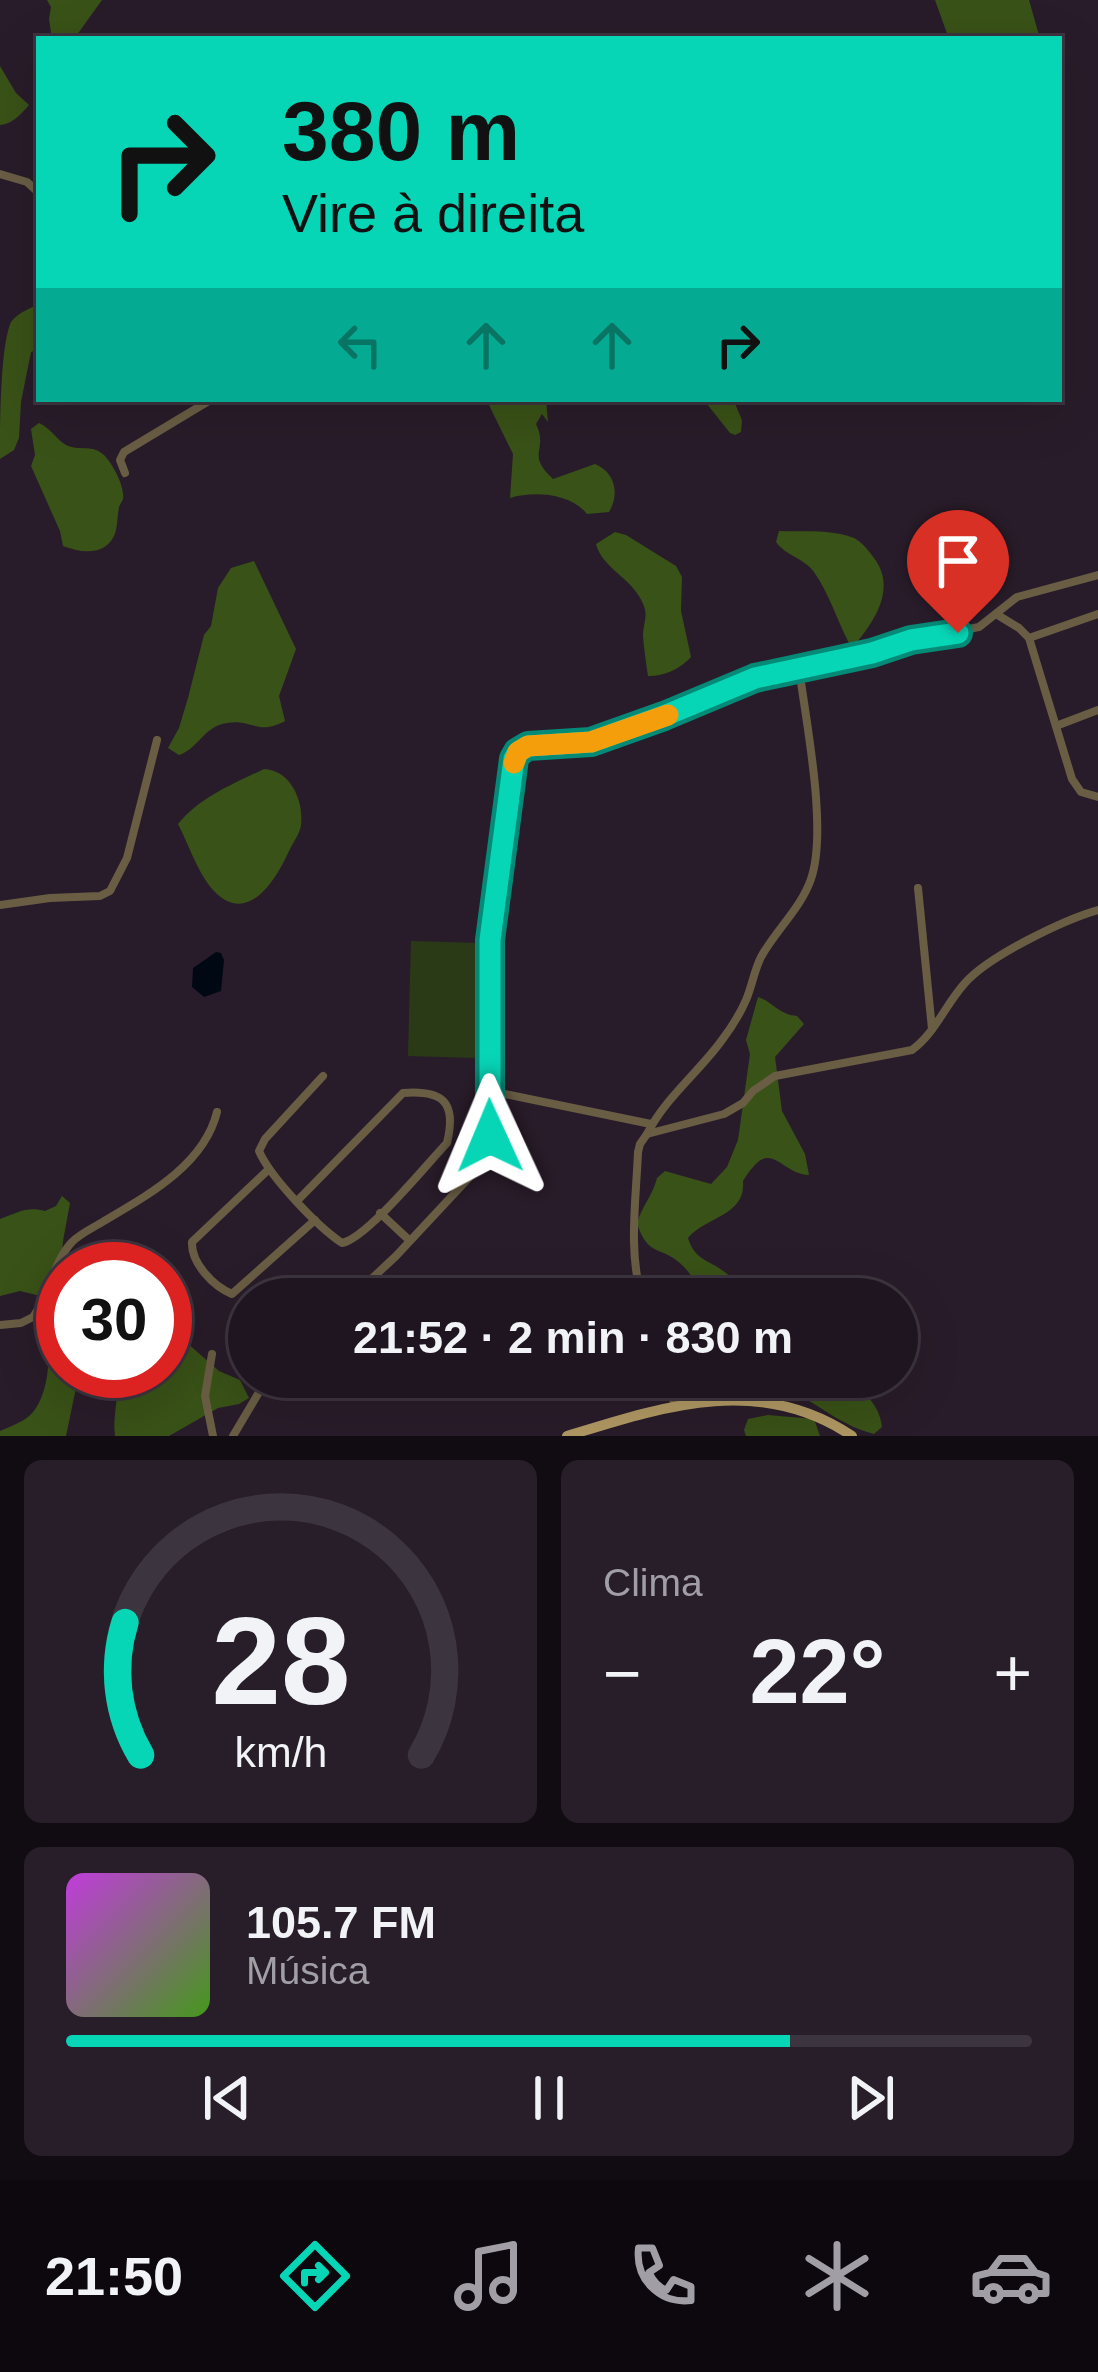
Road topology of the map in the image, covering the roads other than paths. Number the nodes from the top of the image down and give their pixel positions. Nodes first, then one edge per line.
1 (0, 174) edge
2 (36, 190) edge
3 (207, 402) edge
4 (125, 472) dead end
5 (1098, 575) edge
6 (996, 614) junction
7 (1098, 614) edge
8 (1029, 638) junction
9 (799, 668) junction
10 (1098, 710) edge
11 (1056, 726) junction
12 (157, 740) dead end
13 (1098, 796) edge
14 (918, 888) dead end
15 (0, 905) edge
16 (1098, 910) edge
17 (932, 1030) junction
18 (323, 1076) dead end
19 (490, 1091) junction
20 (217, 1112) dead end
21 (649, 1129) junction
22 (269, 1169) junction
23 (298, 1200) junction
24 (380, 1213) junction
25 (316, 1220) junction
26 (409, 1240) junction
27 (372, 1278) edge
28 (637, 1278) edge
29 (0, 1325) edge
30 (212, 1354) dead end
31 (256, 1398) edge
32 (673, 1398) edge
33 (675, 1406) junction
34 (600, 1431) edge
35 (213, 1436) edge
36 (233, 1436) edge
37 (567, 1436) edge
38 (852, 1436) edge

1 - 2 street
3 - 4 street
5 - 6 street
6 - 8 street
6 - 9 street
7 - 8 street
8 - 11 street
9 - 19 street
9 - 21 street
10 - 11 street
11 - 13 street
12 - 15 street
14 - 17 street
16 - 17 street
17 - 21 street
18 - 22 street
19 - 21 street
19 - 26 street
20 - 29 street
21 - 28 street
22 - 23 street
22 - 25 street
23 - 24 street
23 - 25 street
24 - 25 street
24 - 26 street
26 - 27 street
30 - 35 street
31 - 36 street
32 - 33 street
33 - 34 main road
33 - 38 main road
34 - 37 main road

